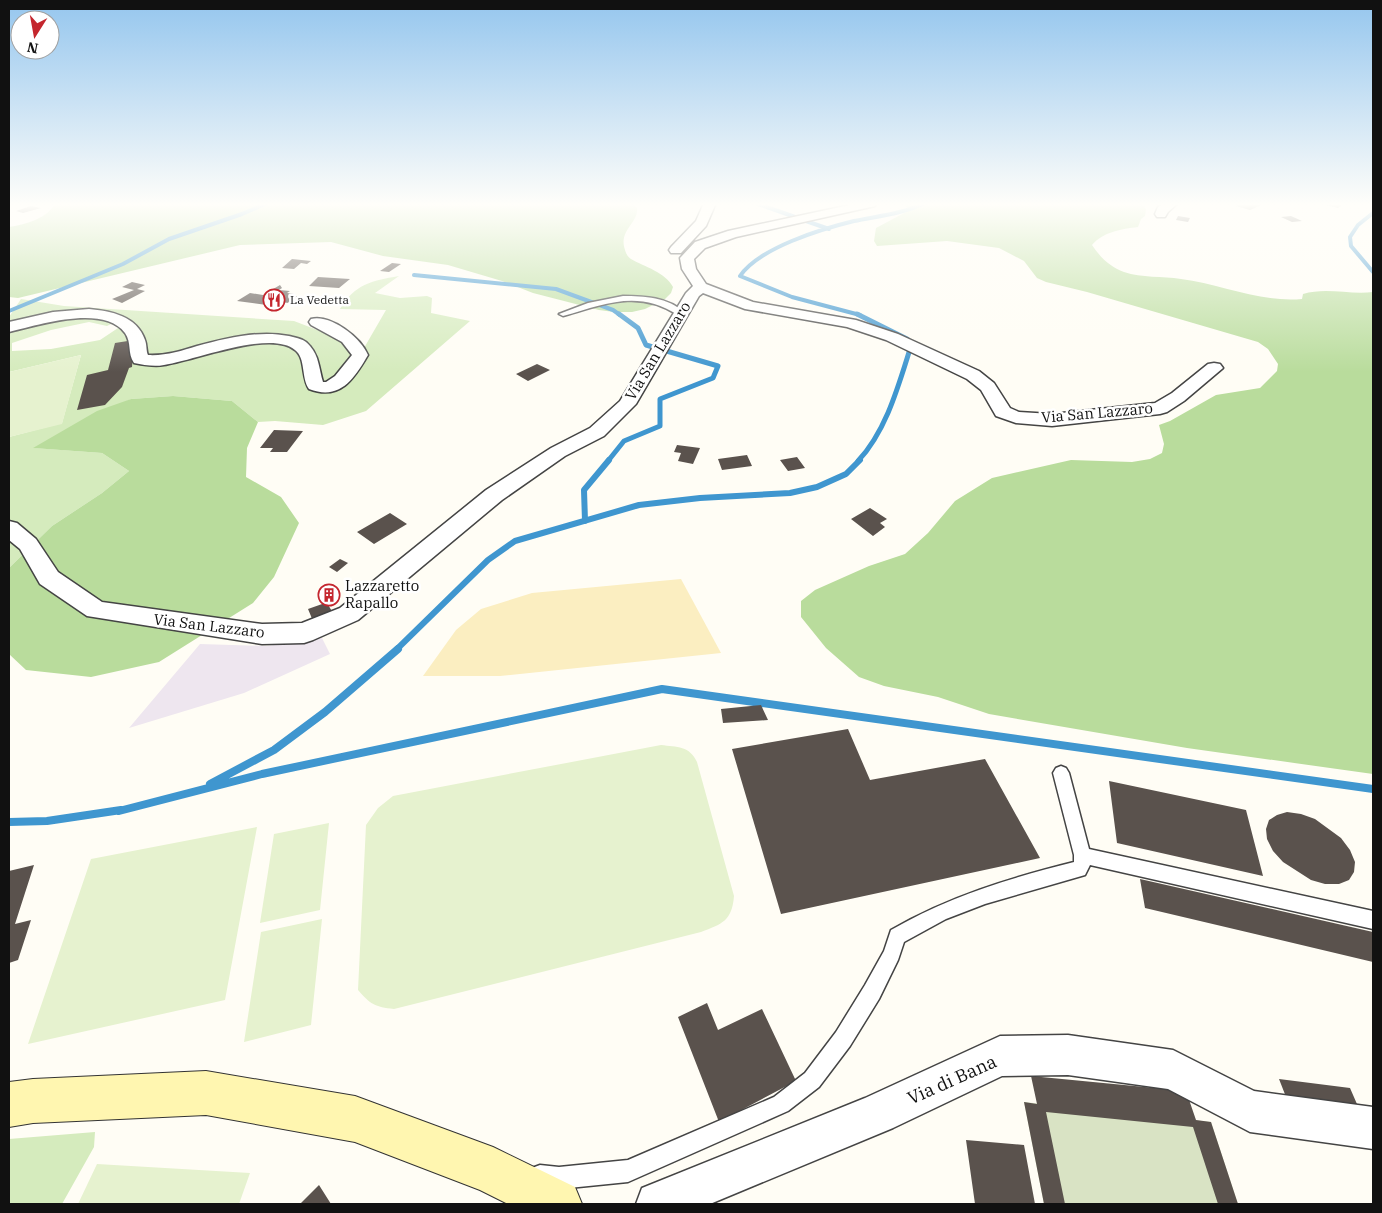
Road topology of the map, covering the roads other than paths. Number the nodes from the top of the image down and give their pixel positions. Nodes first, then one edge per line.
1 (677, 260) edge
2 (687, 260) edge
3 (688, 263) junction
4 (701, 286) junction
5 (563, 314) dead end
6 (681, 314) junction
7 (317, 322) dead end
8 (9, 327) edge
9 (1214, 368) dead end
10 (9, 528) edge
11 (1061, 773) dead end
12 (1082, 854) junction
13 (1373, 920) edge
14 (9, 1105) edge
15 (1373, 1128) edge
16 (493, 1172) junction
17 (558, 1204) edge
18 (658, 1204) edge

1 - 3 street
2 - 3 street
3 - 4 street
4 - 6 street, Via San Lazzaro
4 - 9 street, Via San Lazzaro
5 - 6 lane
6 - 10 street, Via San Lazzaro
7 - 8 street
11 - 12 lane
12 - 13 lane
12 - 16 lane
14 - 16 street
15 - 18 street, Via di Bana
16 - 17 street

